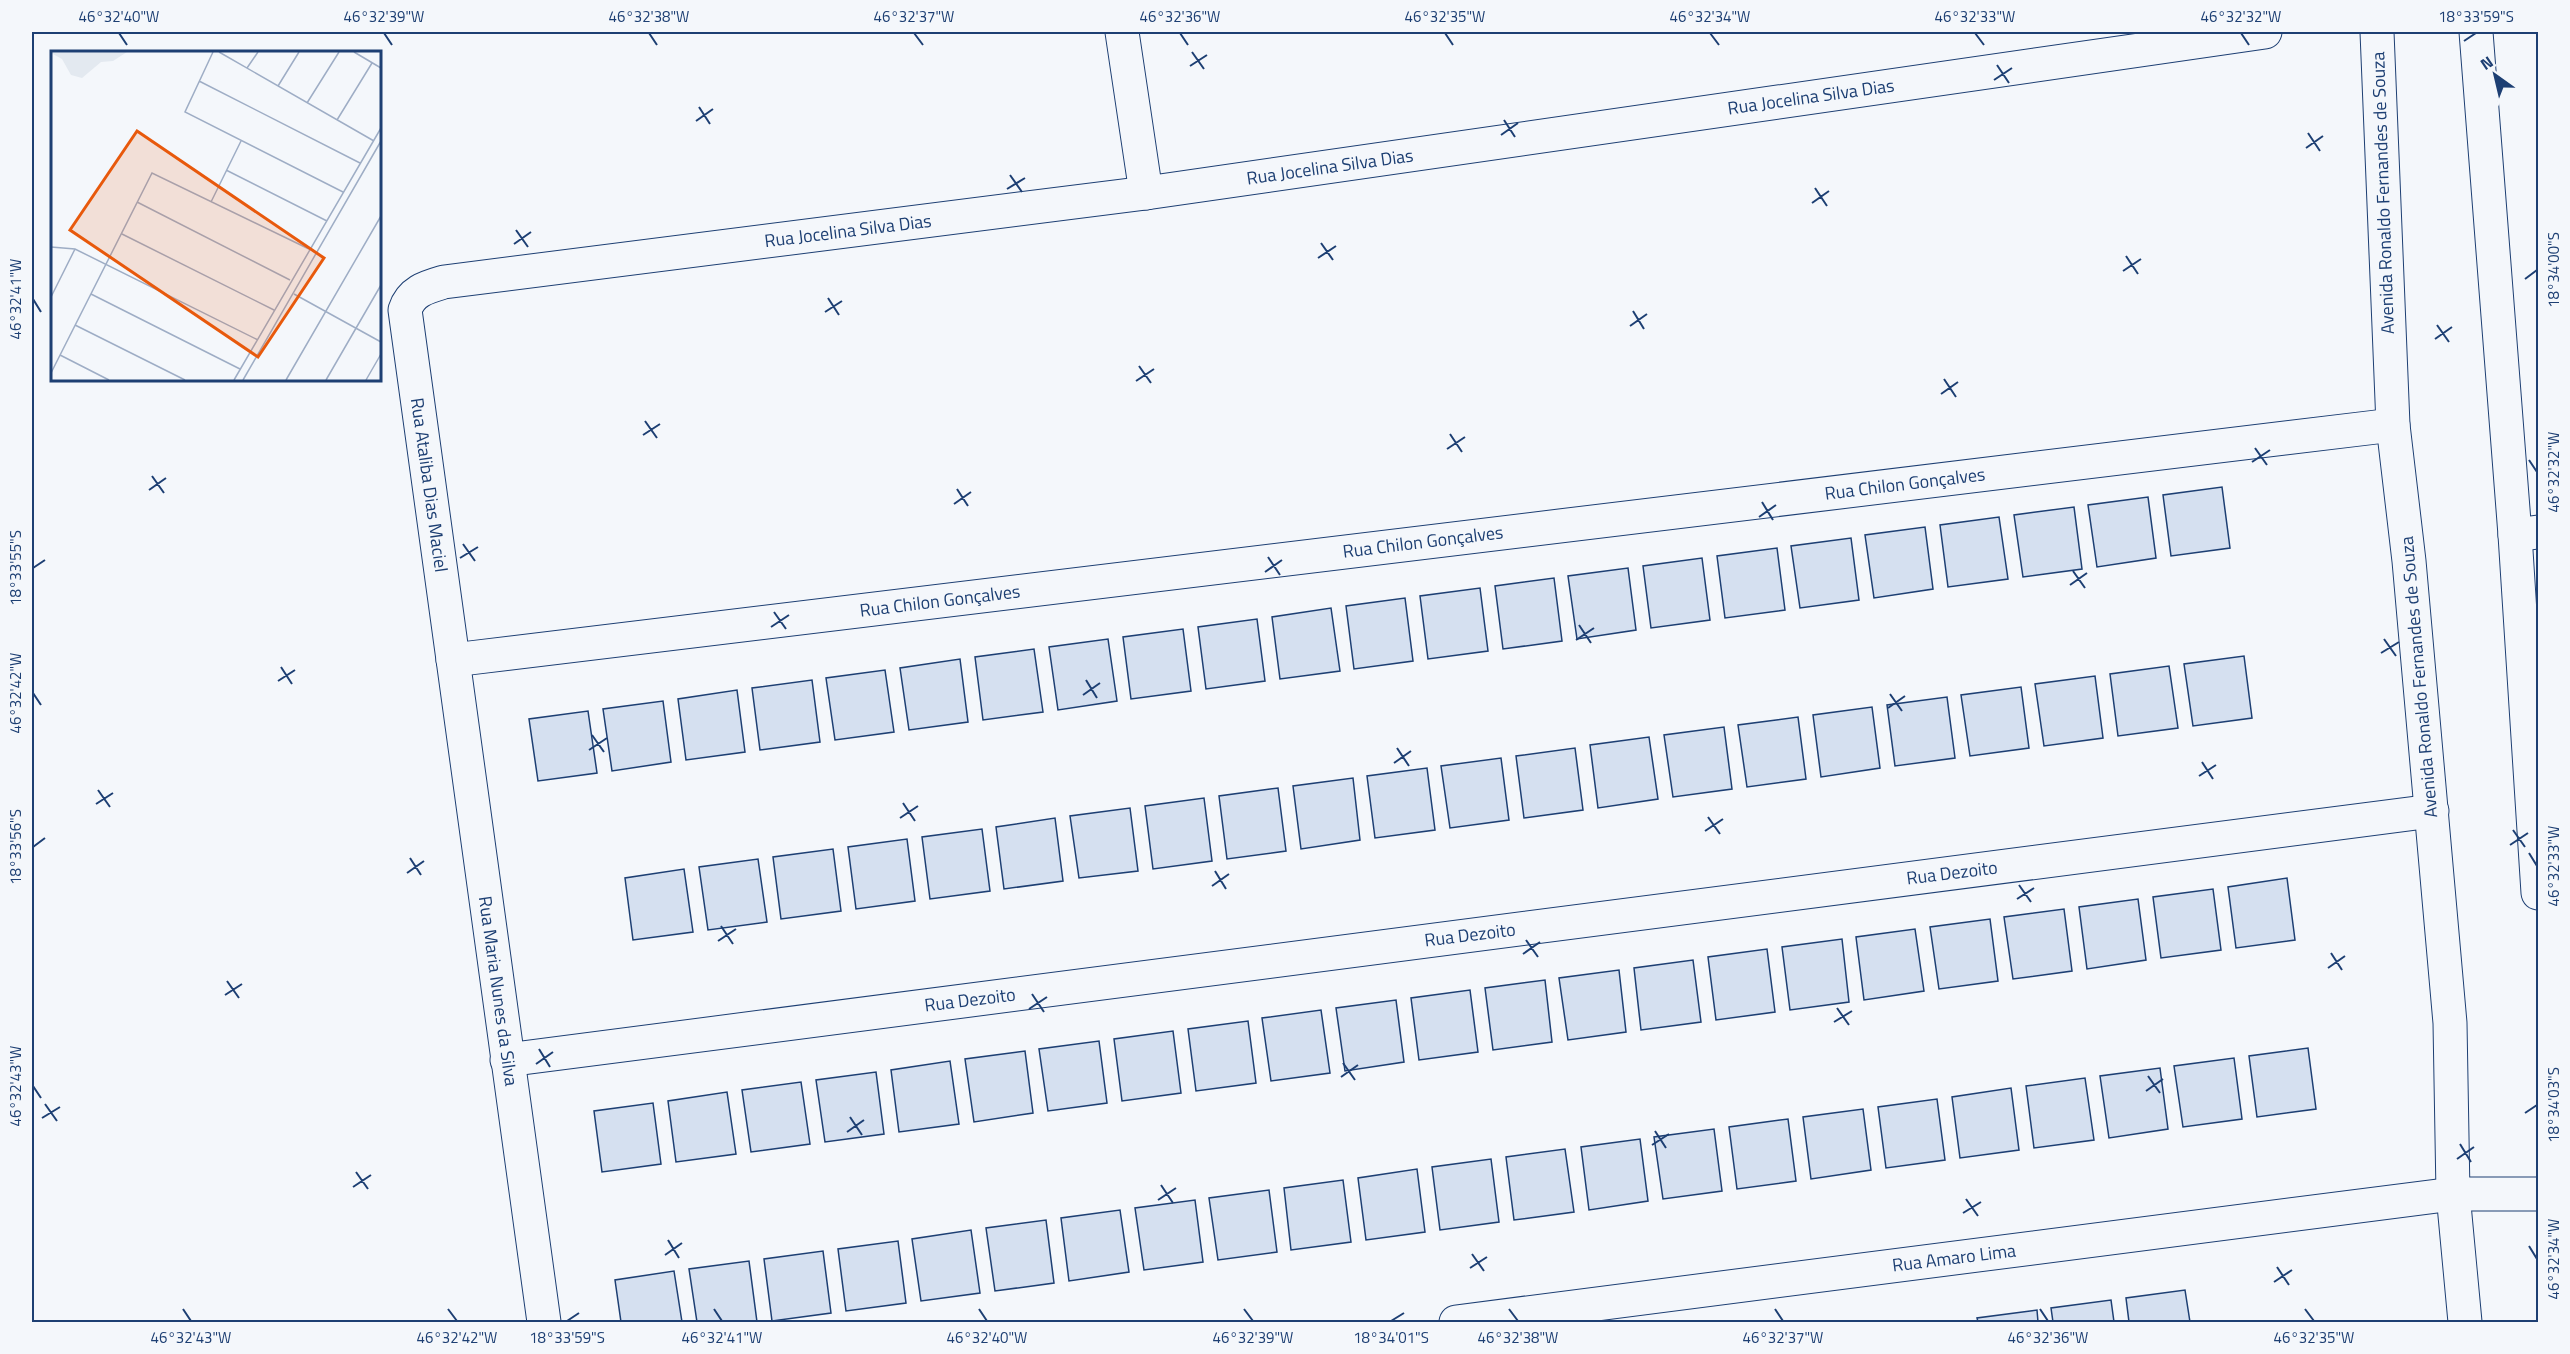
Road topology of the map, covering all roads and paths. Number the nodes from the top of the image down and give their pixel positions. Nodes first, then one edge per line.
1 (1122, 32) edge
2 (2265, 32) edge
3 (2377, 32) edge
4 (2476, 32) edge
5 (1146, 194) junction
6 (405, 310) joint
7 (2393, 425) junction
8 (2527, 533) edge
9 (453, 660) junction
10 (2432, 811) junction
11 (2538, 893) edge
12 (507, 1060) junction
13 (2453, 1194) junction
14 (2538, 1194) edge
15 (544, 1323) edge
16 (1455, 1323) edge
17 (2465, 1323) edge

1 - 5 street
2 - 5 street, Rua Jocelina Silva Dias
3 - 7 street, Avenida Ronaldo Fernandes de Souza
4 - 8 street
5 - 6 street, Rua Jocelina Silva Dias
6 - 9 street, Rua Ataliba Dias Maciel
7 - 9 street, Rua Chilon Gonçalves
7 - 10 street, Avenida Ronaldo Fernandes de Souza
8 - 11 street
9 - 12 street, Rua Maria Nunes da Silva
10 - 12 street, Rua Dezoito
10 - 13 street, Avenida Ronaldo Fernandes de Souza
12 - 15 street, Rua Maria Nunes da Silva
13 - 14 street, Rua Amaro Lima
13 - 16 street, Rua Amaro Lima
13 - 17 street, Avenida Ronaldo Fernandes de Souza

